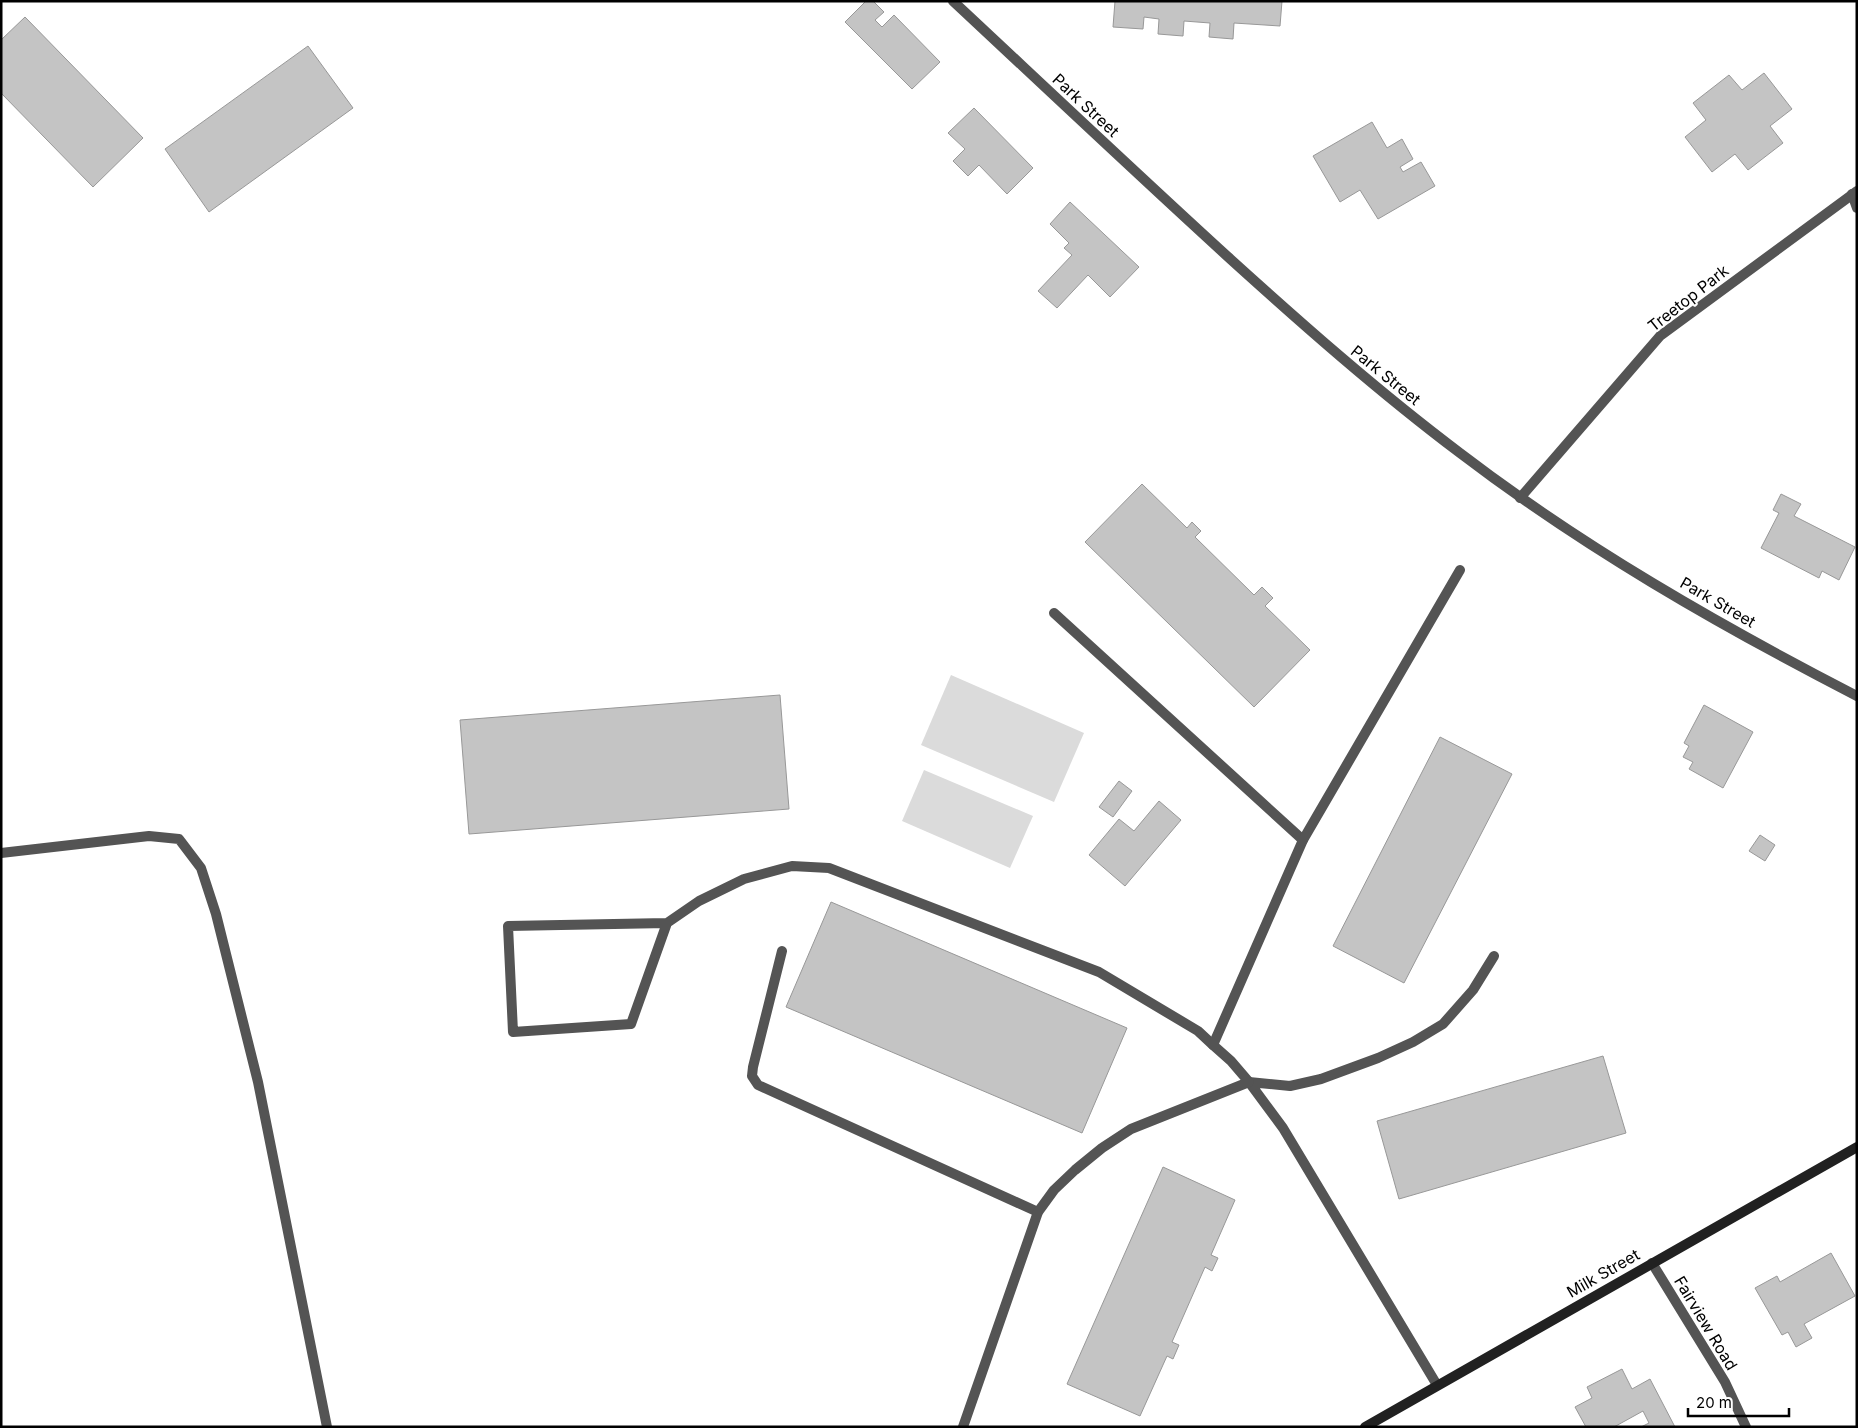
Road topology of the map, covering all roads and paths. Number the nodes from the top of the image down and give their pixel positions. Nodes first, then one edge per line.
1 (953, 1) edge
2 (1854, 192) edge
3 (1857, 208) edge
4 (1520, 498) junction
5 (1460, 570) dead end
6 (1054, 613) dead end
7 (1857, 696) edge
8 (1303, 840) junction
9 (1, 853) edge
10 (667, 923) junction
11 (782, 951) dead end
12 (1494, 956) dead end
13 (1213, 1045) junction
14 (1249, 1082) junction
15 (1857, 1146) edge
16 (1038, 1212) junction
17 (1652, 1263) junction
18 (1437, 1385) junction
19 (327, 1427) edge
20 (963, 1427) edge
21 (1365, 1427) edge
22 (1746, 1427) edge

1 - 4 street, Park Street
2 - 3 street
2 - 4 street, Treetop Park
4 - 7 street, Park Street
5 - 8 street
6 - 8 street
8 - 13 street
9 - 19 street
10 - 10 street
10 - 13 street
11 - 16 street
12 - 14 street
13 - 14 street
14 - 16 street
14 - 18 street
15 - 17 main road, Milk Street
16 - 20 street
17 - 18 main road, Milk Street
17 - 22 street, Fairview Road
18 - 21 main road, Milk Street

